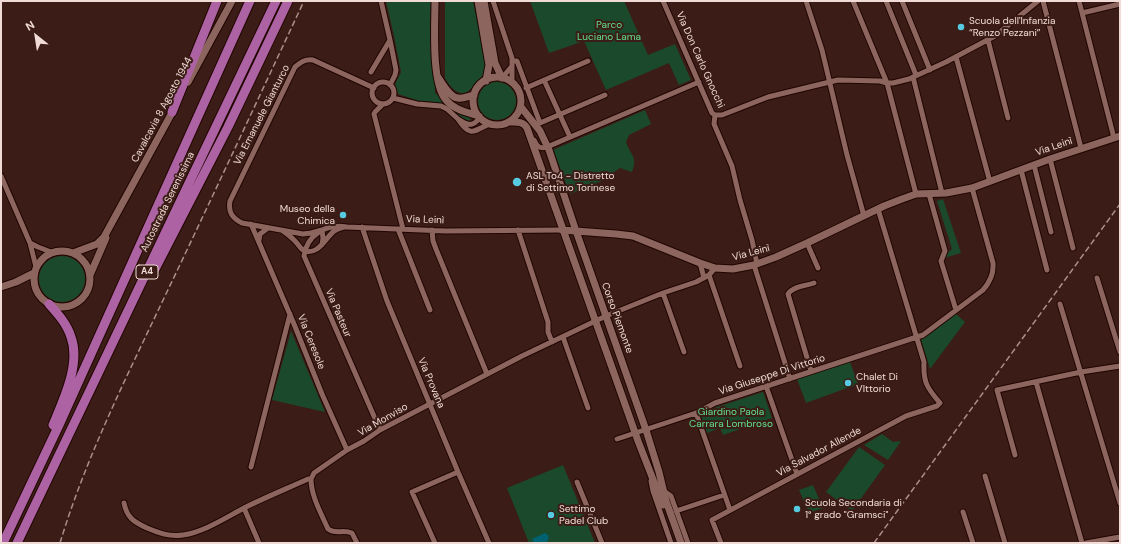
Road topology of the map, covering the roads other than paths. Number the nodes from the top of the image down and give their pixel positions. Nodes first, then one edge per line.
1 (217, 1) edge
2 (232, 1) edge
3 (250, 1) edge
4 (276, 1) edge
5 (288, 1) edge
6 (381, 1) edge
7 (436, 1) edge
8 (478, 1) edge
9 (484, 1) edge
10 (493, 1) edge
11 (663, 1) edge
12 (806, 1) edge
13 (853, 1) edge
14 (886, 1) edge
15 (902, 1) edge
16 (1037, 1) edge
17 (1043, 1) edge
18 (1079, 1) edge
19 (1120, 4) edge
20 (1082, 13) junction
21 (390, 40) junction
22 (988, 40) junction
23 (956, 57) junction
24 (588, 61) dead end
25 (512, 63) junction
26 (930, 70) junction
27 (371, 72) dead end
28 (437, 75) junction
29 (915, 76) junction
30 (502, 78) junction
31 (486, 80) junction
32 (544, 80) junction
33 (512, 82) junction
34 (699, 82) junction
35 (830, 82) junction
36 (887, 83) junction
37 (390, 85) junction
38 (374, 88) junction
39 (526, 88) junction
40 (474, 95) junction
41 (605, 95) dead end
42 (393, 98) junction
43 (521, 107) junction
44 (172, 112) junction
45 (374, 114) dead end
46 (560, 115) junction
47 (715, 115) junction
48 (480, 117) junction
49 (1008, 118) dead end
50 (458, 119) junction
51 (509, 122) junction
52 (489, 124) junction
53 (526, 128) junction
54 (570, 137) junction
55 (1117, 137) edge
56 (547, 147) junction
57 (1081, 148) junction
58 (1050, 159) junction
59 (1034, 165) junction
60 (1021, 170) junction
61 (1, 176) edge
62 (990, 182) junction
63 (972, 188) junction
64 (942, 193) junction
65 (916, 194) junction
66 (929, 194) junction
67 (878, 208) junction
68 (864, 216) junction
69 (251, 224) junction
70 (347, 227) junction
71 (362, 227) junction
72 (110, 228) junction
73 (268, 228) junction
74 (401, 229) junction
75 (322, 230) junction
76 (432, 230) junction
77 (518, 230) junction
78 (562, 230) junction
79 (282, 231) junction
80 (576, 231) junction
81 (1051, 232) dead end
82 (259, 240) junction
83 (30, 243) junction
84 (807, 243) junction
85 (322, 245) junction
86 (1073, 248) dead end
87 (305, 251) junction
88 (51, 252) junction
89 (73, 252) junction
90 (700, 263) junction
91 (755, 264) junction
92 (715, 268) junction
93 (818, 268) dead end
94 (35, 270) junction
95 (1047, 270) dead end
96 (90, 274) junction
97 (709, 275) junction
98 (704, 278) junction
99 (1097, 278) dead end
100 (16, 282) junction
101 (814, 283) dead end
102 (1, 287) edge
103 (35, 289) junction
104 (663, 293) junction
105 (49, 304) junction
106 (1060, 304) dead end
107 (430, 310) dead end
108 (956, 310) junction
109 (290, 314) junction
110 (606, 316) junction
111 (595, 322) junction
112 (917, 336) junction
113 (563, 337) junction
114 (552, 342) junction
115 (684, 352) dead end
116 (1120, 352) edge
117 (740, 366) dead end
118 (1120, 366) edge
119 (811, 372) junction
120 (1081, 372) junction
121 (487, 374) junction
122 (790, 379) junction
123 (1036, 382) junction
124 (766, 386) junction
125 (430, 404) junction
126 (588, 408) dead end
127 (696, 412) junction
128 (380, 430) junction
129 (646, 430) junction
130 (635, 434) junction
131 (617, 439) dead end
132 (347, 450) junction
133 (1015, 455) dead end
134 (251, 467) dead end
135 (458, 472) junction
136 (650, 472) junction
137 (797, 474) junction
138 (49, 475) junction
139 (985, 476) dead end
140 (311, 479) junction
141 (577, 482) dead end
142 (664, 490) junction
143 (26, 493) junction
144 (724, 495) junction
145 (124, 503) dead end
146 (1120, 503) edge
147 (244, 508) junction
148 (730, 510) junction
149 (676, 511) junction
150 (963, 512) dead end
151 (1120, 537) edge
152 (3, 543) edge
153 (17, 543) edge
154 (258, 543) edge
155 (357, 543) edge
156 (435, 543) edge
157 (489, 543) edge
158 (602, 543) edge
159 (671, 543) edge
160 (676, 543) edge
161 (681, 543) edge
162 (688, 543) edge
163 (721, 543) edge
164 (973, 543) edge
165 (1005, 543) edge
166 (1082, 543) edge
167 (1086, 543) edge

1 - 44 highway
2 - 44 main road, Cavalcavia 8 Agosto 1944
3 - 143 highway, Autostrada Serenissima / A4
4 - 138 highway, Autostrada Serenissima / A4
5 - 138 highway
6 - 21 street
7 - 28 main road
8 - 31 main road
9 - 30 main road
10 - 25 street
11 - 34 street, Via Don Carlo Gnocchi
12 - 35 street
13 - 36 street
14 - 29 street
15 - 26 street
16 - 22 street
17 - 57 street
18 - 20 street
19 - 20 street
20 - 55 street
21 - 27 street
21 - 37 street
22 - 23 street
22 - 49 street
23 - 26 street
23 - 62 street
24 - 32 street
25 - 30 street
25 - 33 street
25 - 39 street
26 - 29 street
28 - 40 main road
28 - 48 main road
29 - 36 street
29 - 64 street
30 - 31 main road
30 - 33 main road
31 - 40 main road
32 - 39 street
32 - 46 street
33 - 43 main road
34 - 47 street, Via Don Carlo Gnocchi
34 - 54 street
35 - 36 street
35 - 47 street
35 - 68 street
36 - 65 street
37 - 38 street
37 - 42 street
38 - 42 street
38 - 69 street, Via Emanuele Gianturco
39 - 46 street
40 - 48 main road
41 - 46 street
42 - 50 street
43 - 51 main road
43 - 56 main road, Corso Piemonte
44 - 72 main road, Cavalcavia 8 Agosto 1944
45 - 74 street
46 - 54 street
47 - 91 street, Via Don Carlo Gnocchi
48 - 50 street
48 - 52 main road
50 - 52 street
51 - 52 main road
51 - 53 main road
53 - 56 street
53 - 78 main road
54 - 56 street
55 - 57 main road, Via Leinì
56 - 80 main road, Corso Piemonte
57 - 58 main road, Via Leinì
58 - 59 main road, Via Leinì
58 - 86 street
59 - 60 main road, Via Leinì
59 - 81 street
60 - 62 main road, Via Leinì
60 - 95 street
61 - 83 street
62 - 63 main road, Via Leinì
63 - 64 main road, Via Leinì
63 - 108 street, Via Giuseppe Di Vittorio
64 - 66 main road, Via Leinì
65 - 66 main road, Via Leinì
65 - 67 main road, Via Leinì
66 - 108 street
67 - 68 main road, Via Leinì
67 - 112 street
68 - 84 main road, Via Leinì
69 - 73 street, Via Emanuele Gianturco
69 - 82 street, Via Ceresole
70 - 71 street, Via Leinì
70 - 75 street
70 - 85 street
71 - 74 street, Via Leinì
71 - 125 street, Via Provana
72 - 89 main road, Cavalcavia 8 Agosto 1944
72 - 96 main road, Cavalcavia 8 Agosto 1944
73 - 79 street
73 - 82 street
74 - 76 street, Via Leinì
74 - 107 street
75 - 79 street
75 - 85 street
75 - 87 street
76 - 77 street, Via Leinì
76 - 121 street
77 - 78 street, Via Leinì
77 - 114 street
78 - 80 main road, Via Leinì
78 - 111 main road
79 - 87 street
80 - 90 main road, Via Leinì
80 - 110 main road, Corso Piemonte
82 - 109 street, Via Ceresole
83 - 88 street
83 - 94 street
84 - 91 main road, Via Leinì
84 - 93 street
85 - 87 street
87 - 128 street, Via Pasteur
88 - 89 main road
88 - 94 main road
89 - 96 main road
90 - 92 main road, Via Leinì
90 - 98 street
91 - 92 main road, Via Leinì
91 - 122 street, Via Don Carlo Gnocchi
92 - 97 street, Via Monviso
94 - 100 main road
94 - 103 main road
96 - 105 main road
97 - 98 street, Via Monviso
97 - 117 street
98 - 104 street, Via Monviso
99 - 116 street
100 - 102 main road
100 - 103 main road
101 - 119 street
103 - 105 main road
104 - 110 street, Via Monviso
104 - 115 street
105 - 143 highway
106 - 120 street
108 - 112 street, Via Giuseppe Di Vittorio
109 - 132 street, Via Ceresole
109 - 134 street
110 - 111 street, Via Monviso
110 - 129 main road, Corso Piemonte
111 - 113 street, Via Monviso
111 - 130 main road
112 - 119 street, Via Giuseppe Di Vittorio
112 - 137 street, Via Salvador Allende
113 - 114 street, Via Monviso
113 - 126 street
114 - 121 street, Via Monviso
118 - 120 street
119 - 122 street, Via Giuseppe Di Vittorio
120 - 123 street
120 - 146 street
121 - 125 street, Via Monviso
122 - 124 street, Via Giuseppe Di Vittorio
123 - 133 street
123 - 166 street
124 - 127 street, Via Giuseppe Di Vittorio
124 - 137 street
125 - 128 street, Via Monviso
125 - 135 street, Via Provana
127 - 129 street, Via Giuseppe Di Vittorio
127 - 144 street
128 - 132 street, Via Monviso
129 - 130 street, Via Giuseppe Di Vittorio
129 - 142 main road, Corso Piemonte
130 - 131 street, Via Giuseppe Di Vittorio
130 - 136 main road
132 - 140 street, Via Monviso
135 - 156 street
135 - 157 street, Via Provana
136 - 159 street
136 - 160 main road
137 - 148 street, Via Salvador Allende
138 - 153 highway, Autostrada Serenissima / A4
139 - 165 street
140 - 147 street, Via Monviso
140 - 155 street
141 - 158 street
142 - 149 street
142 - 161 main road, Corso Piemonte
143 - 152 highway, Autostrada Serenissima / A4
144 - 148 street
144 - 149 street
145 - 147 street, Via Monviso
147 - 154 street
148 - 163 street, Via Salvador Allende
149 - 162 street
150 - 164 street
151 - 167 street

